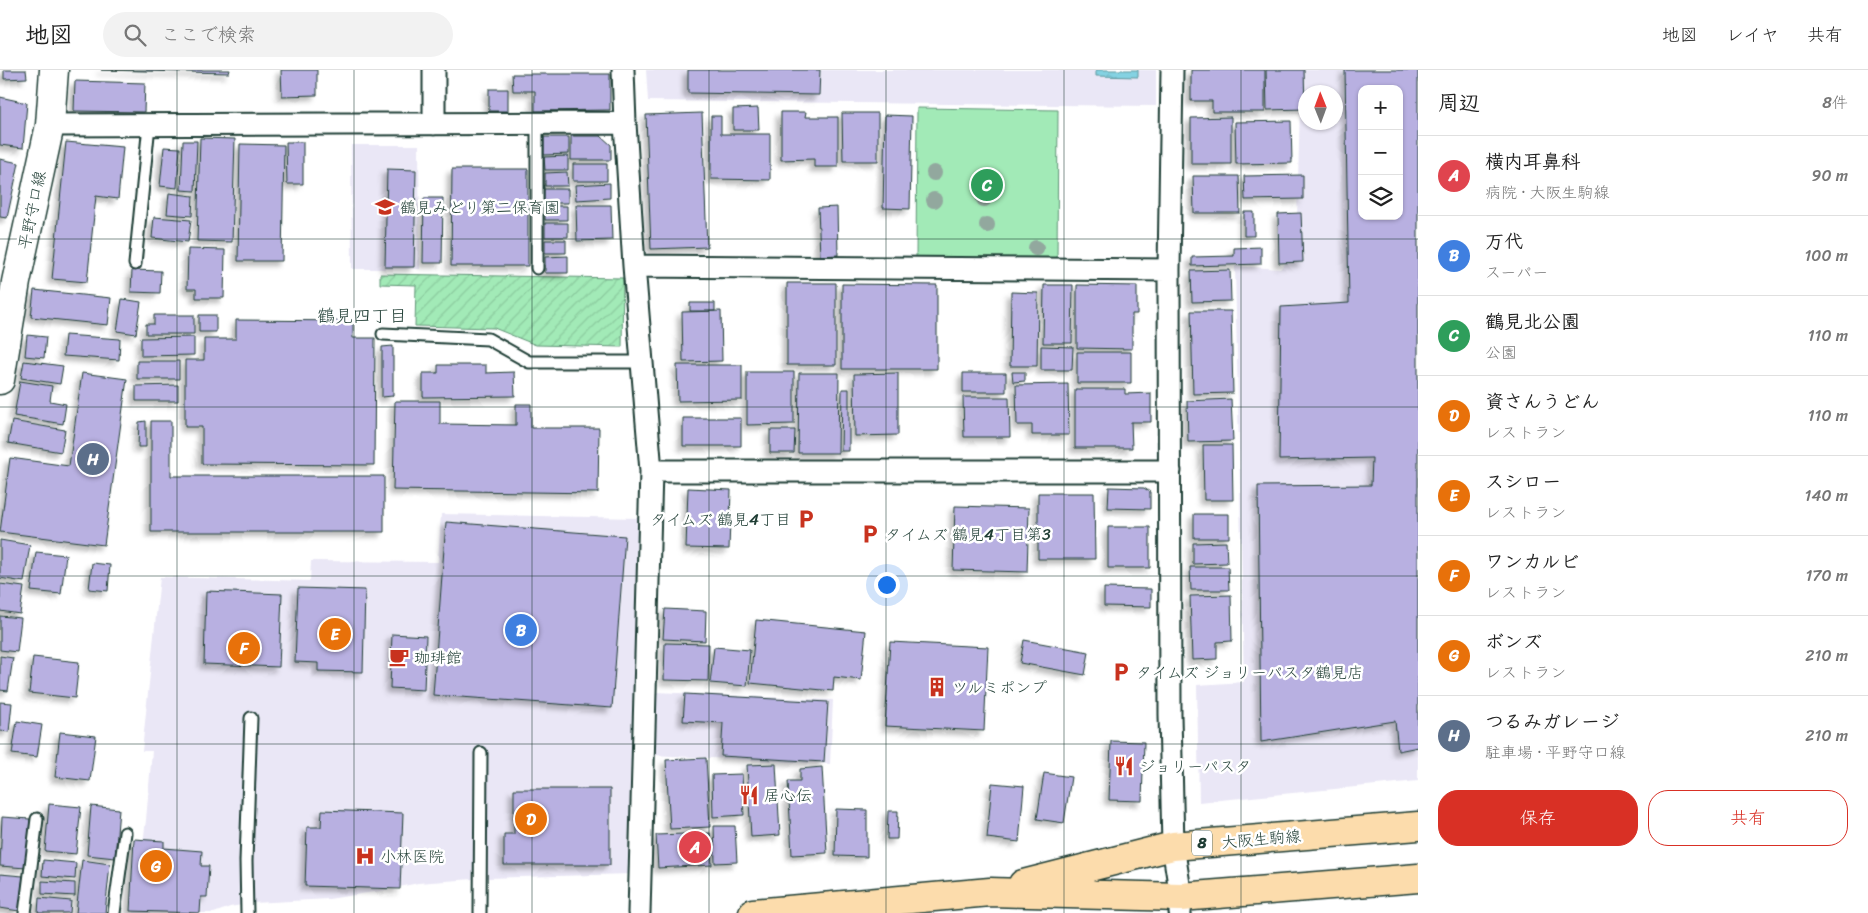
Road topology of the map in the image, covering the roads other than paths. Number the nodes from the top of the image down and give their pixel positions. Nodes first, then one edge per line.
1 (54, 70) edge
2 (434, 70) edge
3 (623, 70) edge
4 (1172, 70) edge
5 (625, 123) junction
6 (434, 124) junction
7 (537, 124) junction
8 (50, 125) junction
9 (149, 125) junction
10 (135, 264) dead end
11 (634, 266) junction
12 (537, 268) dead end
13 (1169, 270) junction
14 (8, 282) edge
15 (383, 334) dead end
16 (642, 362) junction
17 (0, 380) edge
18 (651, 471) junction
19 (1170, 471) junction
20 (251, 718) dead end
21 (481, 753) dead end
22 (37, 819) dead end
23 (1418, 826) edge
24 (125, 833) dead end
25 (1173, 846) junction
26 (1418, 878) edge
27 (990, 892) junction
28 (1180, 905) edge
29 (842, 909) edge
30 (25, 913) edge
31 (114, 913) edge
32 (247, 913) edge
33 (480, 913) edge
34 (639, 913) edge
35 (753, 913) edge

1 - 8 main road, 平野守口線
2 - 6 street
3 - 5 street
4 - 13 street
5 - 7 street
5 - 11 street
6 - 7 street
6 - 9 street
7 - 12 lane
8 - 9 street
8 - 14 main road, 平野守口線
9 - 10 lane
11 - 13 street
11 - 16 street
13 - 19 street
14 - 17 main road, 平野守口線
15 - 16 lane
16 - 18 street
18 - 19 street
18 - 34 street
19 - 25 street
20 - 32 lane
21 - 33 lane
22 - 30 lane
23 - 25 main road, 大阪生駒線 / 8
24 - 31 lane
25 - 27 main road, 大阪生駒線 / 8
25 - 28 street
26 - 28 main road, 大阪生駒線 / 8
27 - 28 main road, 大阪生駒線 / 8
27 - 29 main road, 大阪生駒線 / 8
29 - 35 main road, 大阪生駒線 / 8

